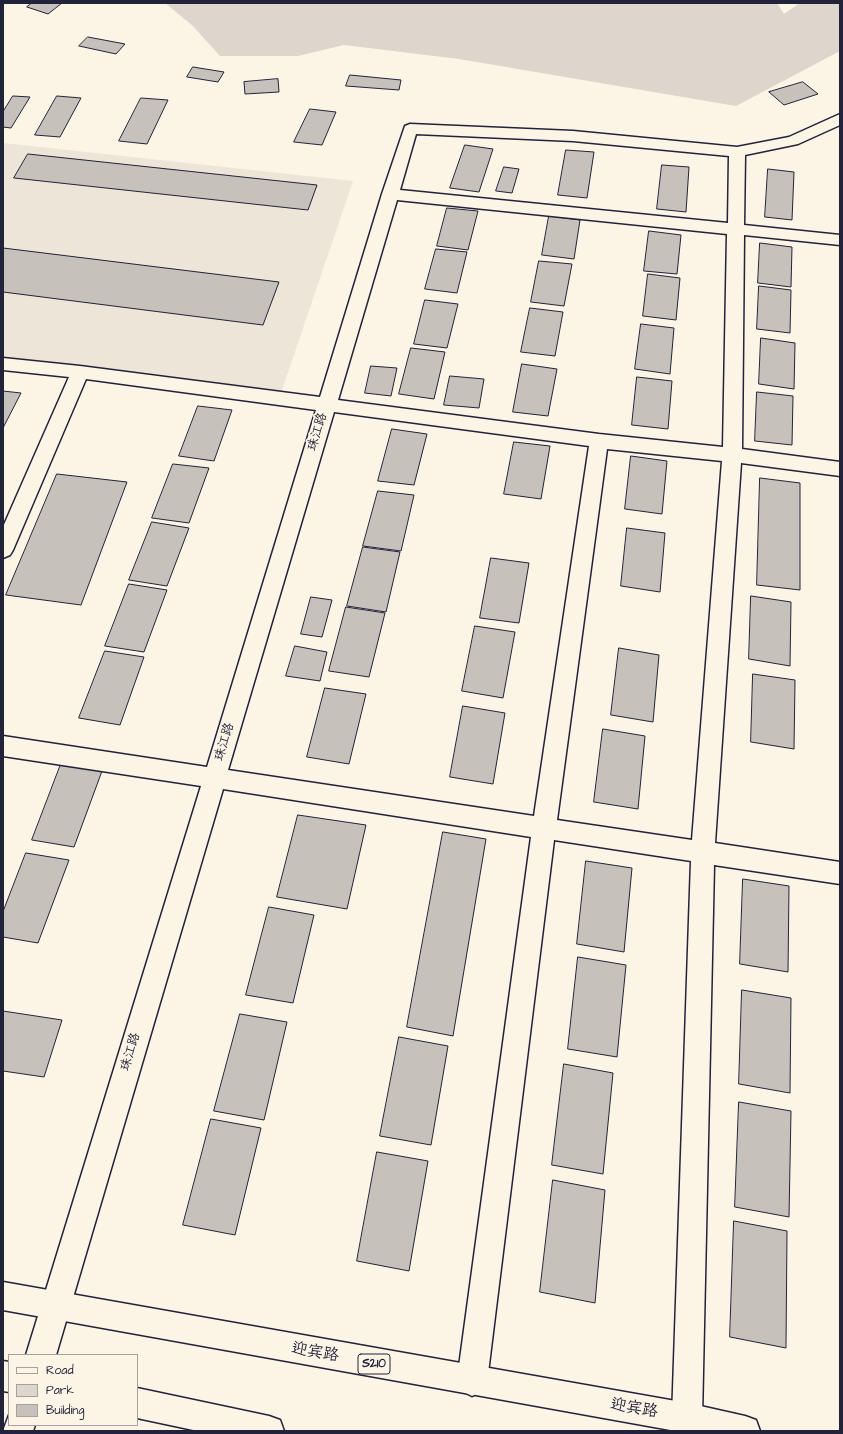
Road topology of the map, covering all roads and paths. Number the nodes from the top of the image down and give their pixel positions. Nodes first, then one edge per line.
1 (840, 119) edge
2 (737, 152) junction
3 (390, 194) junction
4 (735, 229) junction
5 (840, 240) edge
6 (3, 364) edge
7 (80, 372) junction
8 (327, 404) junction
9 (599, 441) junction
10 (732, 455) junction
11 (840, 469) edge
12 (3, 550) edge
13 (3, 746) edge
14 (214, 779) junction
15 (544, 828) junction
16 (703, 852) junction
17 (840, 873) edge
18 (3, 1296) edge
19 (55, 1307) junction
20 (41, 1354) edge
21 (472, 1381) junction
22 (138, 1403) edge
23 (687, 1418) junction
24 (269, 1431) edge
25 (745, 1431) edge

1 - 2 street
2 - 3 street, 珠江路
2 - 4 street
3 - 4 street
3 - 8 street, 珠江路
4 - 5 street
4 - 10 street
6 - 7 street
7 - 8 street
7 - 12 street
8 - 9 street
8 - 14 street, 珠江路
9 - 10 street
9 - 15 street
10 - 11 street
10 - 16 street
13 - 14 street
14 - 15 street
14 - 19 street, 珠江路
15 - 16 street
15 - 21 street
16 - 17 street
16 - 23 street
18 - 19 street, 迎宾路 / S210
19 - 20 street, 珠江路
19 - 21 street, 迎宾路 / S210
21 - 23 street, 迎宾路 / S210
22 - 24 street
23 - 25 street, 迎宾路 / S210

